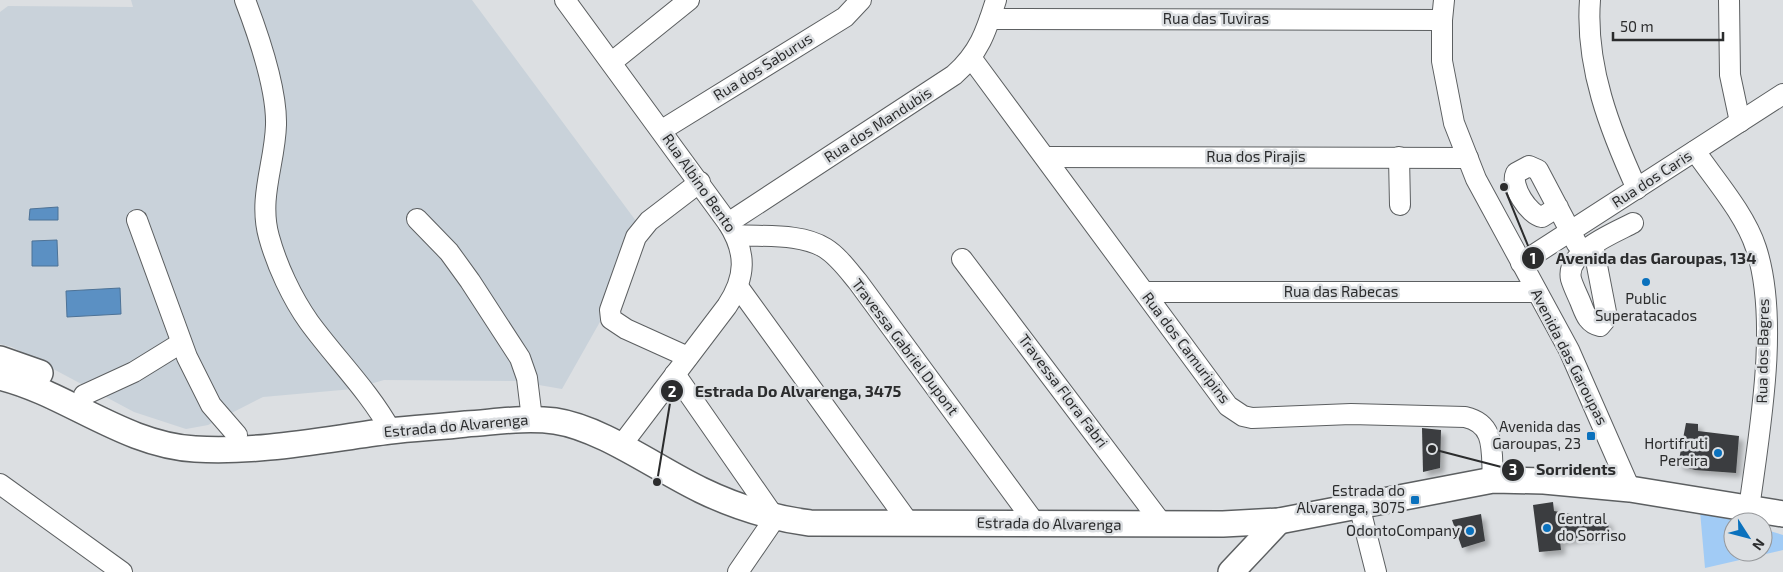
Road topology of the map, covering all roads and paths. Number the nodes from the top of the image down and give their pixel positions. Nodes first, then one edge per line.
1 (245, 0) edge
2 (566, 0) edge
3 (688, 0) edge
4 (861, 0) edge
5 (1444, 0) edge
6 (1590, 0) edge
7 (1729, 0) edge
8 (993, 9) edge
9 (1442, 20) junction
10 (972, 59) junction
11 (612, 62) junction
12 (1783, 94) edge
13 (1740, 122) junction
14 (662, 130) junction
15 (1695, 151) junction
16 (1045, 157) junction
17 (1399, 157) junction
18 (1468, 158) junction
19 (700, 182) junction
20 (1637, 189) junction
21 (1400, 205) dead end
22 (1558, 207) dead end
23 (417, 219) dead end
24 (137, 220) dead end
25 (1633, 223) dead end
26 (732, 229) junction
27 (1571, 231) junction
28 (962, 259) dead end
29 (1521, 263) junction
30 (738, 288) junction
31 (1145, 292) junction
32 (1537, 292) junction
33 (181, 342) junction
34 (688, 357) junction
35 (0, 359) edge
36 (675, 374) junction
37 (0, 378) edge
38 (84, 396) junction
39 (532, 419) junction
40 (391, 431) junction
41 (237, 435) junction
42 (332, 440) junction
43 (620, 447) junction
44 (1493, 480) junction
45 (0, 484) edge
46 (1630, 489) junction
47 (1359, 505) junction
48 (1749, 509) junction
49 (1783, 514) edge
50 (775, 518) junction
51 (1279, 520) junction
52 (909, 523) junction
53 (1036, 523) junction
54 (1163, 525) junction
55 (122, 572) edge
56 (738, 572) edge
57 (1231, 572) edge
58 (1376, 572) edge

1 - 40 street
2 - 11 street, Rua Albino Bento
3 - 11 street
4 - 14 street, Rua dos Saburus
5 - 9 street, Avenida das Garoupas
6 - 20 street
7 - 13 street
8 - 9 street, Rua das Tuviras
8 - 10 street, Rua dos Mandubis
9 - 18 street, Avenida das Garoupas
10 - 16 street, Rua dos Camuripins
10 - 26 street, Rua dos Mandubis
11 - 14 street, Rua Albino Bento
12 - 13 street, Rua dos Caris
13 - 15 street, Rua dos Caris
14 - 19 street, Rua Albino Bento
15 - 20 street, Rua dos Caris
15 - 48 street, Rua dos Bagres
16 - 17 street, Rua dos Pirajis
16 - 31 street, Rua dos Camuripins
17 - 18 street, Rua dos Pirajis
17 - 21 street
18 - 29 street, Avenida das Garoupas
19 - 26 street, Rua Albino Bento
19 - 34 street
20 - 27 street, Rua dos Caris
22 - 27 street
23 - 39 street
24 - 33 street
25 - 27 street
26 - 30 street, Rua Albino Bento
26 - 53 street, Travessa Gabriel Dupont
27 - 29 street, Rua dos Caris
28 - 54 street, Travessa Flora Fabri
29 - 32 street, Avenida das Garoupas
30 - 34 street, Rua Albino Bento
30 - 52 street
31 - 32 street, Rua das Rabecas
31 - 44 street, Rua dos Camuripins
32 - 46 street, Avenida das Garoupas
33 - 38 street
33 - 41 street
34 - 36 street, Rua Albino Bento
35 - 38 main road, Estrada do Alvarenga
36 - 43 street, Rua Albino Bento
36 - 50 street
37 - 42 main road, Estrada do Alvarenga
38 - 41 main road, Estrada do Alvarenga
39 - 40 main road, Estrada do Alvarenga
39 - 43 main road, Estrada do Alvarenga
40 - 42 main road, Estrada do Alvarenga
41 - 42 main road, Estrada do Alvarenga
43 - 50 main road, Estrada do Alvarenga
44 - 46 main road, Estrada do Alvarenga
44 - 47 main road, Estrada do Alvarenga
45 - 55 street
46 - 48 main road, Estrada do Alvarenga
47 - 51 main road, Estrada do Alvarenga
47 - 58 street
48 - 49 main road, Estrada do Alvarenga
50 - 52 main road, Estrada do Alvarenga
50 - 56 street
51 - 54 main road, Estrada do Alvarenga
51 - 57 main road
52 - 53 main road, Estrada do Alvarenga
53 - 54 main road, Estrada do Alvarenga

